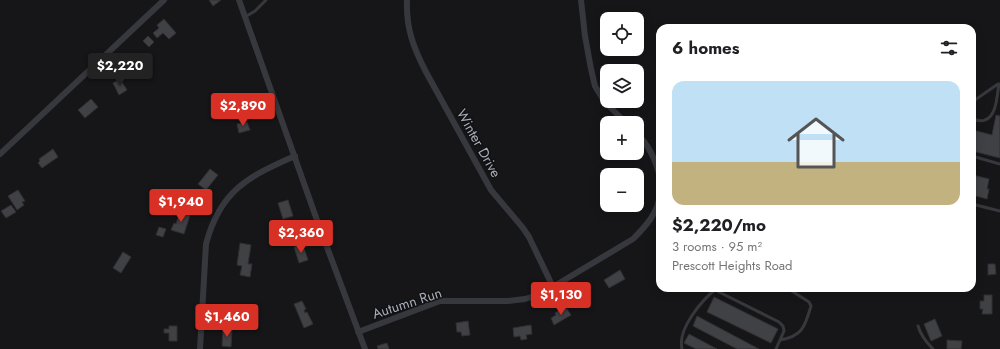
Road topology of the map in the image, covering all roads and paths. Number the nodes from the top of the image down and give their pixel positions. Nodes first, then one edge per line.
1 (164, 0) edge
2 (239, 0) edge
3 (266, 0) edge
4 (407, 0) edge
5 (581, 0) edge
6 (245, 16) junction
7 (1000, 84) edge
8 (976, 99) edge
9 (619, 116) edge
10 (976, 120) edge
11 (644, 142) edge
12 (0, 154) edge
13 (295, 156) junction
14 (976, 157) edge
15 (656, 162) edge
16 (1000, 164) edge
17 (976, 205) edge
18 (656, 207) edge
19 (1000, 211) edge
20 (553, 287) junction
21 (713, 292) edge
22 (722, 292) edge
23 (794, 292) edge
24 (918, 326) dead end
25 (358, 332) junction
26 (780, 340) junction
27 (200, 349) edge
28 (365, 349) edge
29 (682, 349) edge
30 (776, 349) edge
31 (933, 349) edge

1 - 12 street
2 - 6 street
3 - 6 lane
4 - 20 street, Winter Drive
5 - 9 street
6 - 13 street
7 - 8 lane
7 - 10 lane
11 - 15 street
13 - 25 street
13 - 27 street
14 - 16 lane
17 - 19 lane
18 - 20 street, Autumn Run
20 - 25 street, Autumn Run
21 - 29 lane
22 - 26 lane
23 - 26 lane
24 - 31 lane
25 - 28 street
26 - 30 lane

